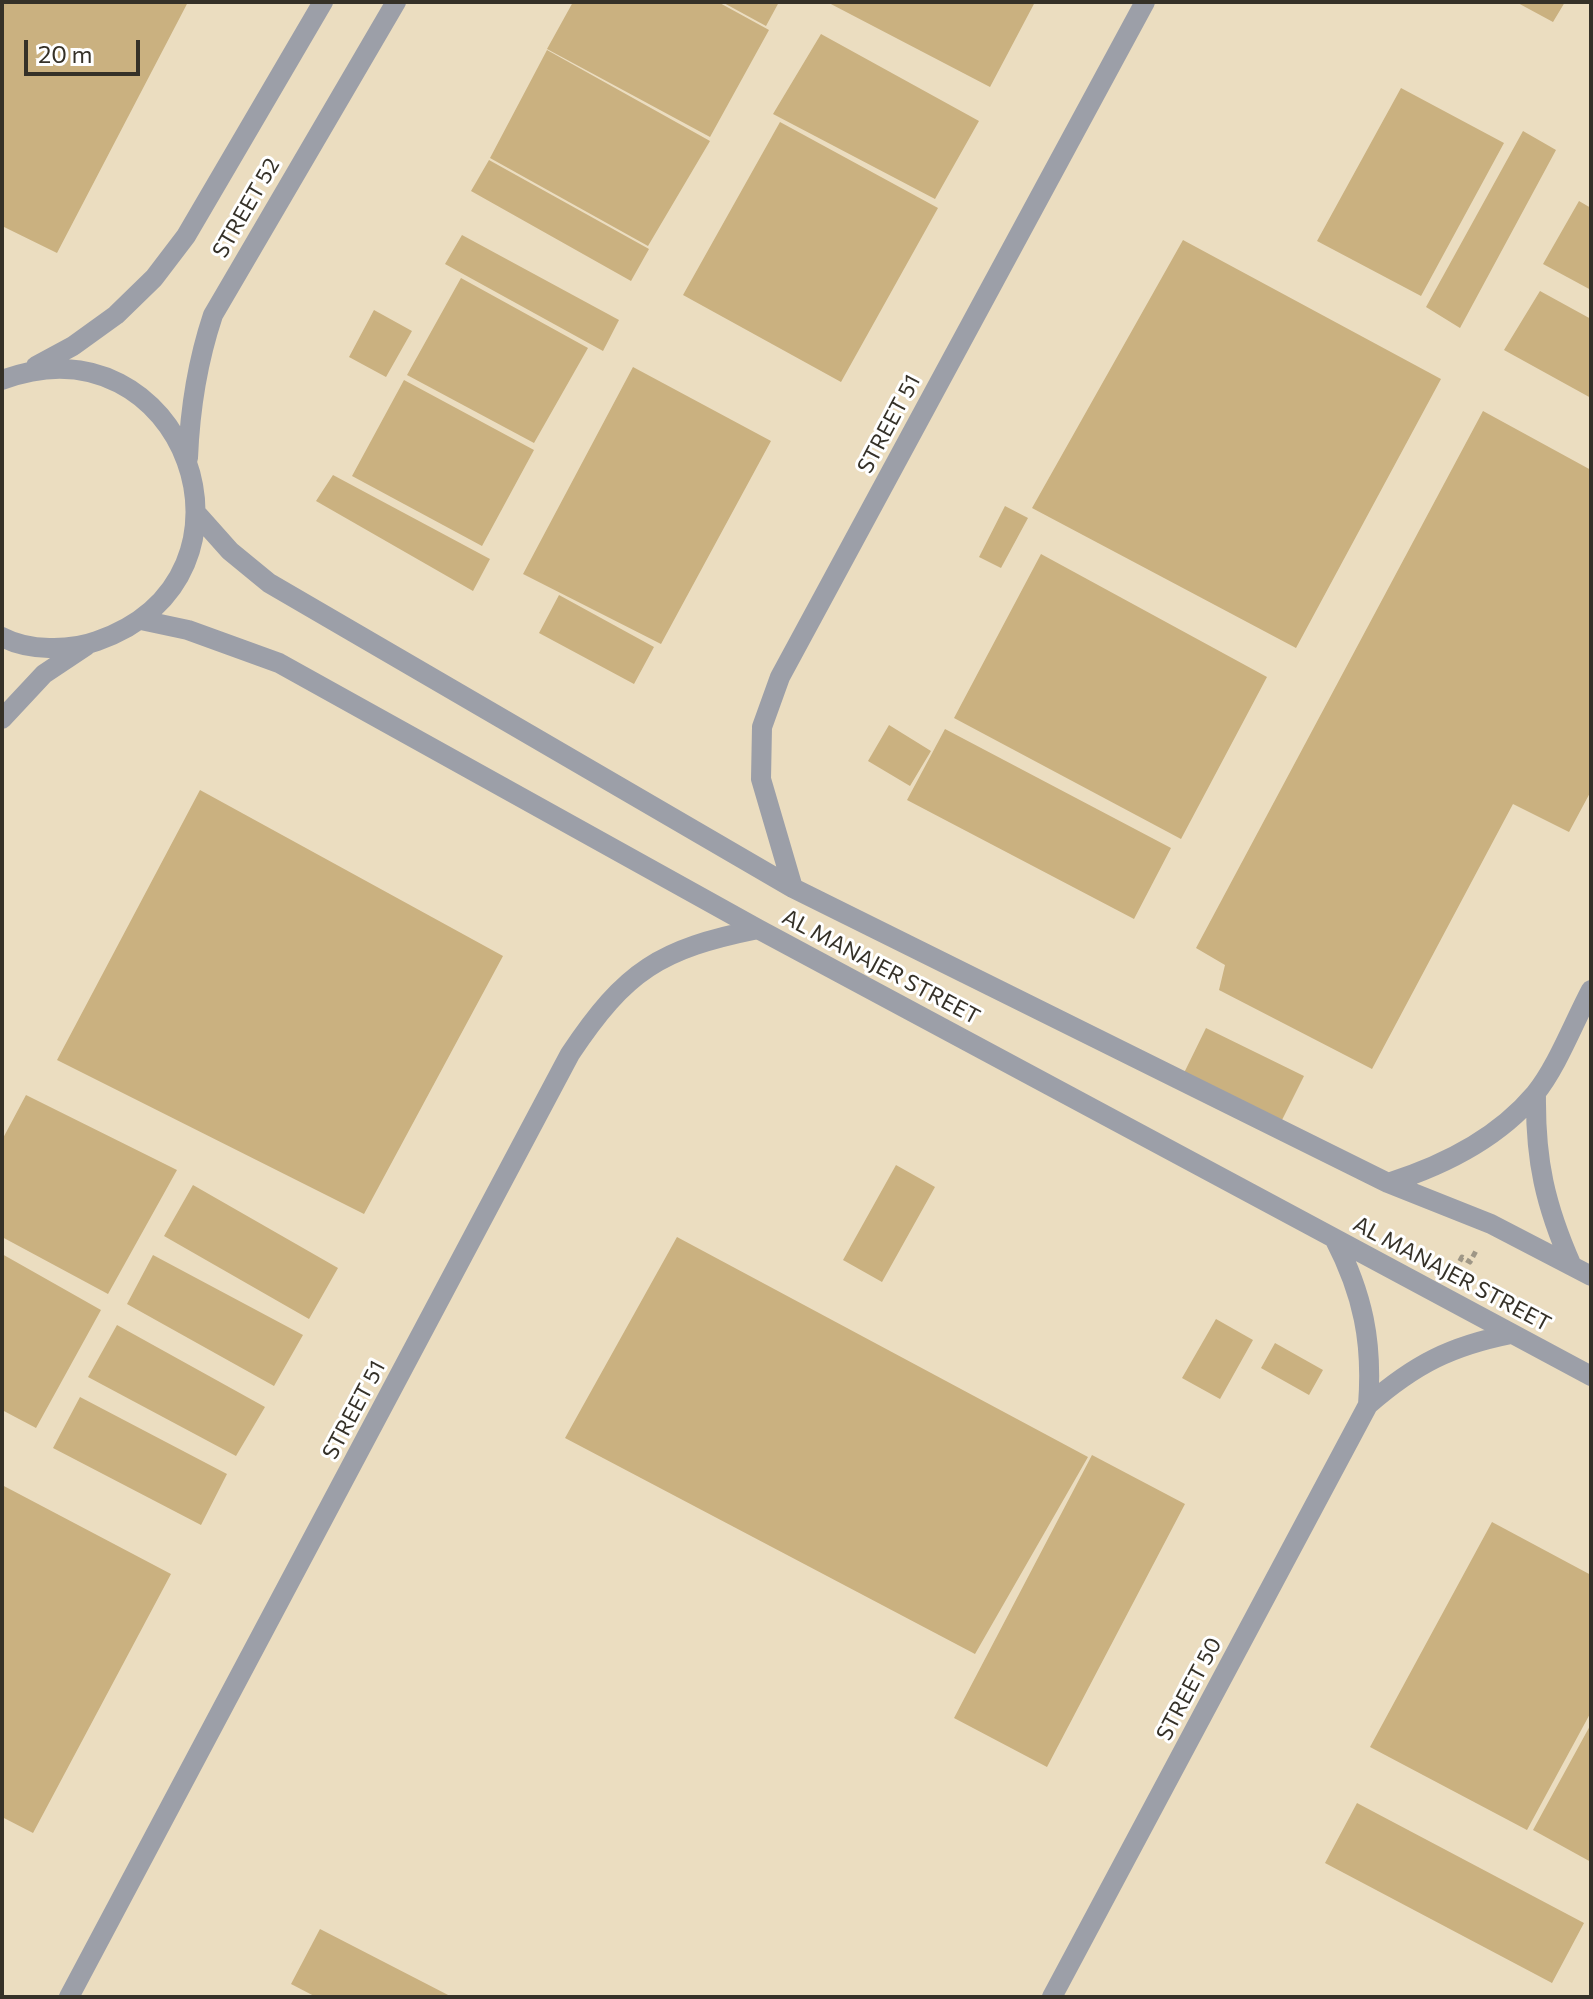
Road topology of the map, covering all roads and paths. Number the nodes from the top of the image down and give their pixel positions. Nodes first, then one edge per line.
1 (323, 2) edge
2 (396, 2) edge
3 (1145, 2) edge
4 (26, 371) junction
5 (2, 380) edge
6 (188, 458) junction
7 (197, 514) junction
8 (141, 620) junction
9 (2, 637) edge
10 (87, 645) junction
11 (2, 719) edge
12 (793, 888) junction
13 (758, 929) junction
14 (1591, 990) edge
15 (1536, 1093) junction
16 (1388, 1183) junction
17 (1491, 1224) junction
18 (1334, 1238) junction
19 (1572, 1266) junction
20 (1591, 1276) edge
21 (1441, 1296) junction
22 (1511, 1334) junction
23 (1591, 1376) edge
24 (1368, 1405) junction
25 (69, 1997) edge
26 (1052, 1997) edge

1 - 4 street, STREET 52
2 - 6 street, STREET 52
3 - 12 street, STREET 51
4 - 5 street
4 - 6 street
6 - 7 street
7 - 8 street
7 - 12 street, AL MANAJER STREET
8 - 10 street
8 - 13 street, AL MANAJER STREET
9 - 10 street
10 - 11 street
12 - 16 street, AL MANAJER STREET
13 - 18 street, AL MANAJER STREET
13 - 25 street, STREET 51
14 - 15 street
15 - 16 street
15 - 19 street
16 - 17 street, AL MANAJER STREET
17 - 19 street, AL MANAJER STREET
17 - 21 path
18 - 21 street, AL MANAJER STREET
18 - 24 street, STREET 50
19 - 20 street, AL MANAJER STREET
21 - 22 street, AL MANAJER STREET
22 - 23 street, AL MANAJER STREET
22 - 24 street, STREET 50
24 - 26 street, STREET 50

